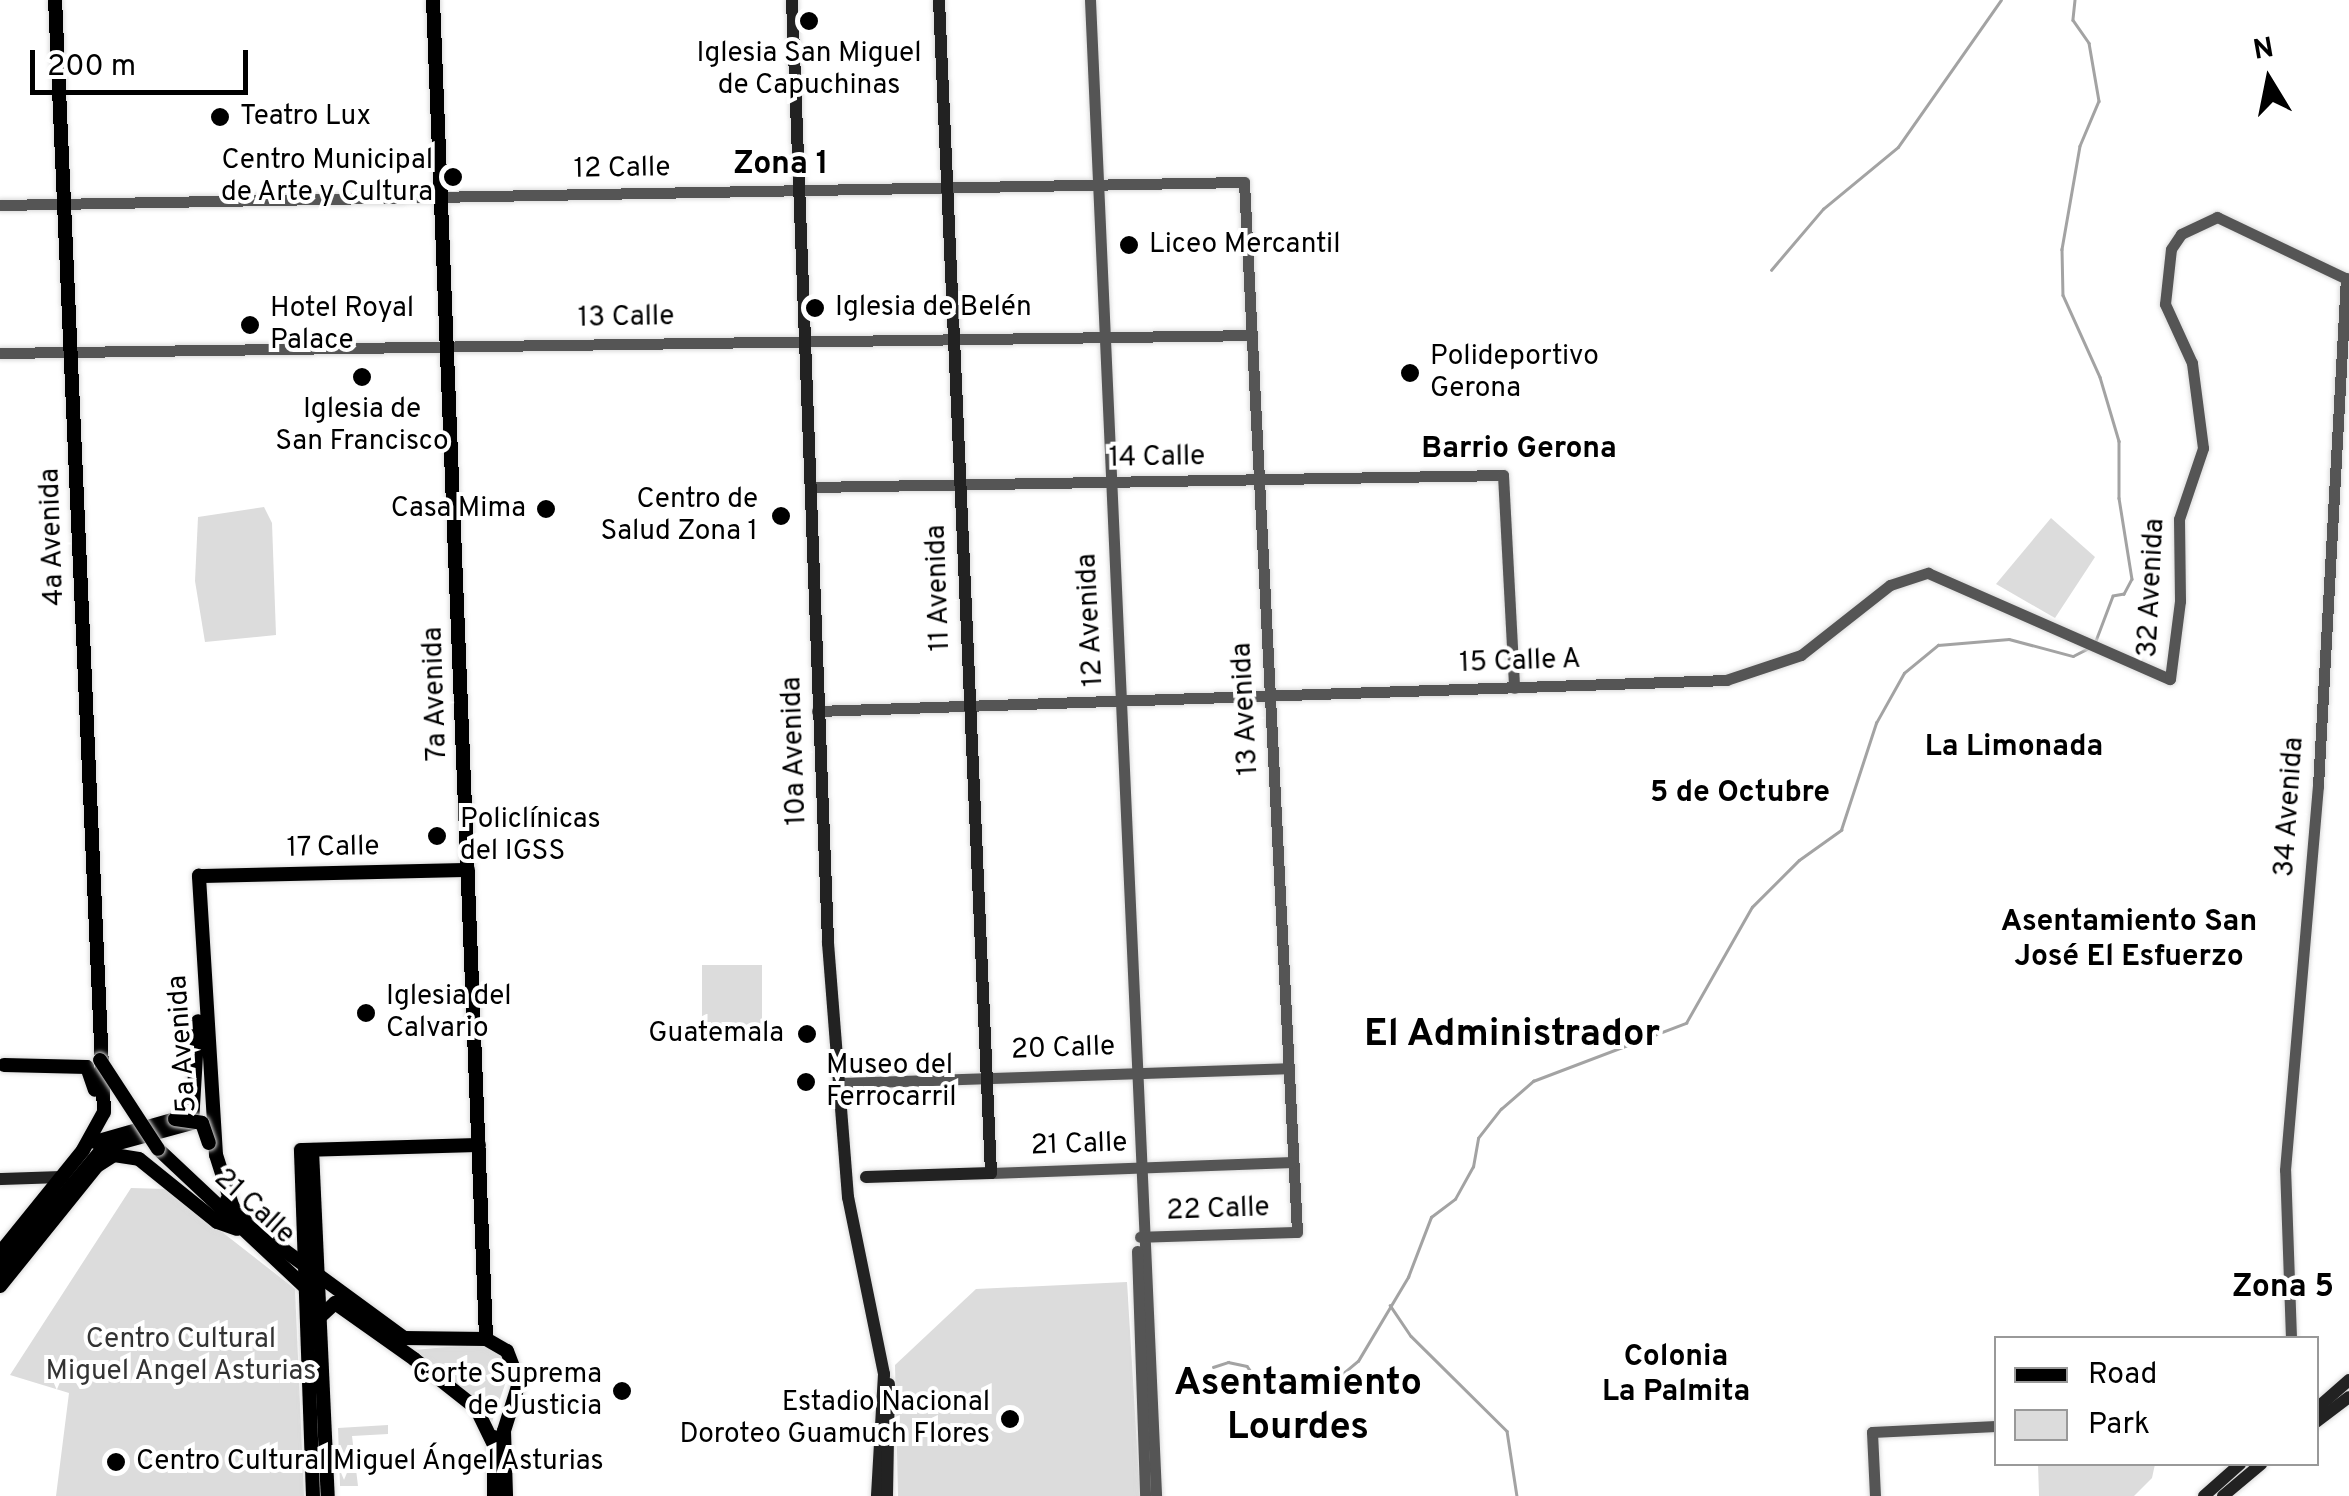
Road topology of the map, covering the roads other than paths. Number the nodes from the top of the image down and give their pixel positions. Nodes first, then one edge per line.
1 (55, 0) edge
2 (433, 0) edge
3 (792, 0) edge
4 (939, 0) edge
5 (1090, 0) edge
6 (1244, 182) joint
7 (1097, 185) junction
8 (947, 188) junction
9 (799, 190) junction
10 (441, 197) junction
11 (63, 204) junction
12 (0, 205) edge
13 (2347, 279) edge
14 (1252, 335) junction
15 (1103, 336) junction
16 (953, 339) junction
17 (805, 341) junction
18 (447, 346) junction
19 (0, 353) edge
20 (70, 353) junction
21 (1259, 481) junction
22 (1110, 484) junction
23 (959, 486) junction
24 (812, 487) junction
25 (2170, 679) joint
26 (1514, 688) junction
27 (1270, 695) junction
28 (1119, 700) junction
29 (968, 706) junction
30 (818, 712) junction
31 (468, 870) junction
32 (199, 876) joint
33 (204, 991) junction
34 (2, 1066) edge
35 (1289, 1068) junction
36 (103, 1072) junction
37 (1134, 1072) junction
38 (985, 1076) junction
39 (839, 1083) junction
40 (95, 1132) junction
41 (479, 1145) junction
42 (845, 1146) junction
43 (158, 1149) junction
44 (83, 1150) junction
45 (306, 1150) junction
46 (1294, 1162) junction
47 (1137, 1168) junction
48 (990, 1173) junction
49 (63, 1177) junction
50 (866, 1177) junction
51 (0, 1179) edge
52 (232, 1205) junction
53 (303, 1227) junction
54 (237, 1230) junction
55 (1297, 1232) joint
56 (1140, 1238) junction
57 (275, 1243) junction
58 (0, 1253) edge
59 (304, 1267) junction
60 (0, 1271) edge
61 (312, 1282) junction
62 (0, 1286) edge
63 (320, 1308) junction
64 (374, 1322) junction
65 (2291, 1336) edge
66 (486, 1339) junction
67 (414, 1359) junction
68 (516, 1371) junction
69 (2349, 1380) edge
70 (2349, 1397) edge
71 (2319, 1407) edge
72 (2319, 1420) edge
73 (1994, 1426) edge
74 (493, 1443) junction
75 (2238, 1466) edge
76 (2259, 1466) edge
77 (313, 1496) edge
78 (328, 1496) edge
79 (494, 1496) edge
80 (506, 1496) edge
81 (876, 1496) edge
82 (887, 1496) edge
83 (1145, 1496) edge
84 (1156, 1496) edge
85 (1874, 1496) edge
86 (2204, 1496) edge
87 (2223, 1496) edge

1 - 11 main road, 4a Avenida
2 - 10 main road, 7a Avenida
3 - 9 main road, 10a Avenida
4 - 8 main road, 11 Avenida
5 - 7 street, 12 Avenida
6 - 7 street, 12 Calle
6 - 14 street, 13 Avenida
7 - 8 street, 12 Calle
7 - 15 street, 12 Avenida
8 - 9 street, 12 Calle
8 - 16 main road, 11 Avenida
9 - 10 street, 12 Calle
9 - 17 main road, 10a Avenida
10 - 11 street, 12 Calle
10 - 18 main road, 7a Avenida
11 - 12 street, 12 Calle
11 - 20 main road, 4a Avenida
13 - 25 street, 32 Avenida
13 - 65 street, 34 Avenida
14 - 15 street, 13 Calle
14 - 21 street, 13 Avenida
15 - 16 street, 13 Calle
15 - 22 street, 12 Avenida
16 - 17 street, 13 Calle
16 - 23 main road, 11 Avenida
17 - 18 street, 13 Calle
17 - 24 main road, 10a Avenida
18 - 20 street, 13 Calle
18 - 31 main road, 7a Avenida
19 - 20 street, 13 Calle
20 - 36 main road, 4a Avenida
21 - 22 street, 14 Calle
21 - 26 street, 14 Calle
21 - 27 street, 13 Avenida
22 - 23 street, 14 Calle
22 - 28 street, 12 Avenida
23 - 24 street, 14 Calle
23 - 29 main road, 11 Avenida
24 - 30 main road, 10a Avenida
25 - 26 street, 15 Calle A
26 - 27 street, 15 Calle A
27 - 28 street, 15 Calle A
27 - 35 street, 13 Avenida
28 - 29 street, 15 Calle A
28 - 37 street, 12 Avenida
29 - 30 street, 15 Calle A
29 - 38 main road, 11 Avenida
30 - 39 main road, 10a Avenida
31 - 32 main road, 17 Calle
31 - 41 main road, 7a Avenida
32 - 33 main road, 5a Avenida
33 - 52 main road, 5a Avenida
33 - 60 main road
34 - 40 main road
34 - 43 main road, bridge
35 - 37 street, 20 Calle
35 - 46 street, 13 Avenida
36 - 40 main road, 4a Avenida
36 - 43 main road, bridge
37 - 38 street, 20 Calle
37 - 47 street, 12 Avenida
38 - 39 street, 20 Calle
38 - 48 main road, 11 Avenida
39 - 42 main road, 10a Avenida
40 - 44 main road
41 - 45 main road
41 - 66 main road, 7a Avenida
42 - 50 main road
42 - 81 main road, 10a Avenida
43 - 54 main road, 21 Calle
44 - 49 main road
44 - 52 main road, bridge
45 - 53 main road
45 - 61 main road
46 - 47 street, 21 Calle
46 - 55 street, 13 Avenida
47 - 48 street, 21 Calle
47 - 56 street, 12 Avenida
48 - 50 main road, 21 Calle
49 - 51 main road
49 - 58 main road
50 - 82 main road
52 - 57 main road, 21 Calle
53 - 57 main road
53 - 59 main road
54 - 61 main road, 21 Calle
54 - 62 main road
55 - 56 street, 22 Calle
56 - 83 street, 12 Avenida
56 - 84 street, 12 Avenida
57 - 59 main road, 21 Calle
59 - 61 main road, 21 Calle
61 - 63 main road
61 - 64 main road, 21 Calle
61 - 77 main road
63 - 67 main road
63 - 78 main road
64 - 66 main road, 21 Calle
64 - 67 main road
66 - 68 main road
67 - 74 main road
68 - 74 main road
68 - 80 main road
69 - 71 main road
70 - 72 main road
73 - 85 street
74 - 79 main road
75 - 86 main road
76 - 87 main road

